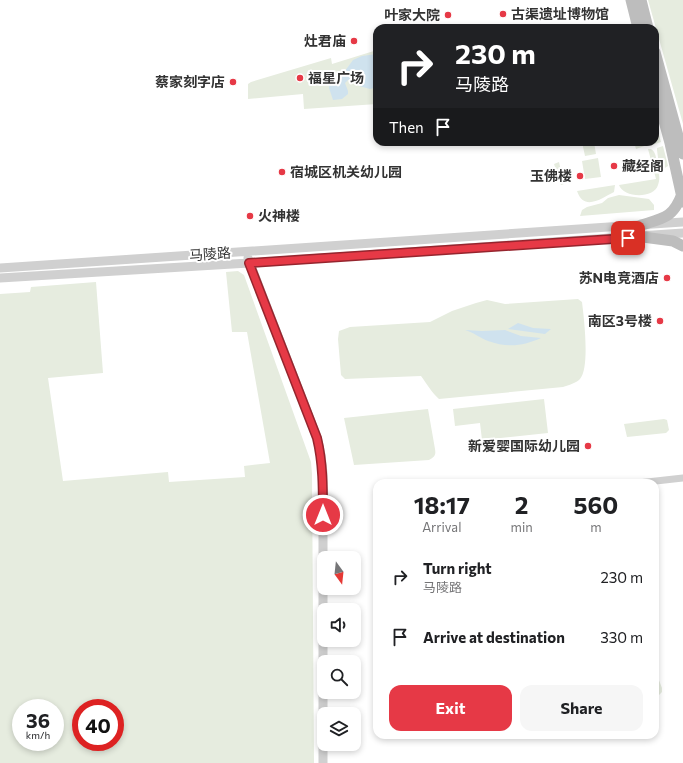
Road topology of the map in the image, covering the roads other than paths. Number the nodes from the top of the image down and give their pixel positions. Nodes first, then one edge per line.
1 (631, 0) edge
2 (641, 0) edge
3 (637, 24) edge
4 (647, 24) edge
5 (659, 68) edge
6 (659, 97) edge
7 (678, 142) edge
8 (683, 154) edge
9 (682, 198) edge
10 (683, 222) edge
11 (641, 225) junction
12 (683, 234) edge
13 (642, 237) junction
14 (683, 246) edge
15 (246, 251) junction
16 (249, 263) junction
17 (0, 268) edge
18 (0, 278) edge
19 (683, 478) edge
20 (659, 481) edge
21 (323, 763) edge

1 - 3 main road
2 - 4 main road
5 - 7 main road
6 - 7 main road
7 - 8 main road
7 - 9 main road
9 - 11 main road
10 - 11 street, 马陵路
11 - 15 street, 马陵路
12 - 13 street, 马陵路
13 - 14 main road
13 - 16 street, 马陵路
15 - 16 street
15 - 17 street, 马陵路
16 - 18 street, 马陵路
16 - 21 street
19 - 20 street

